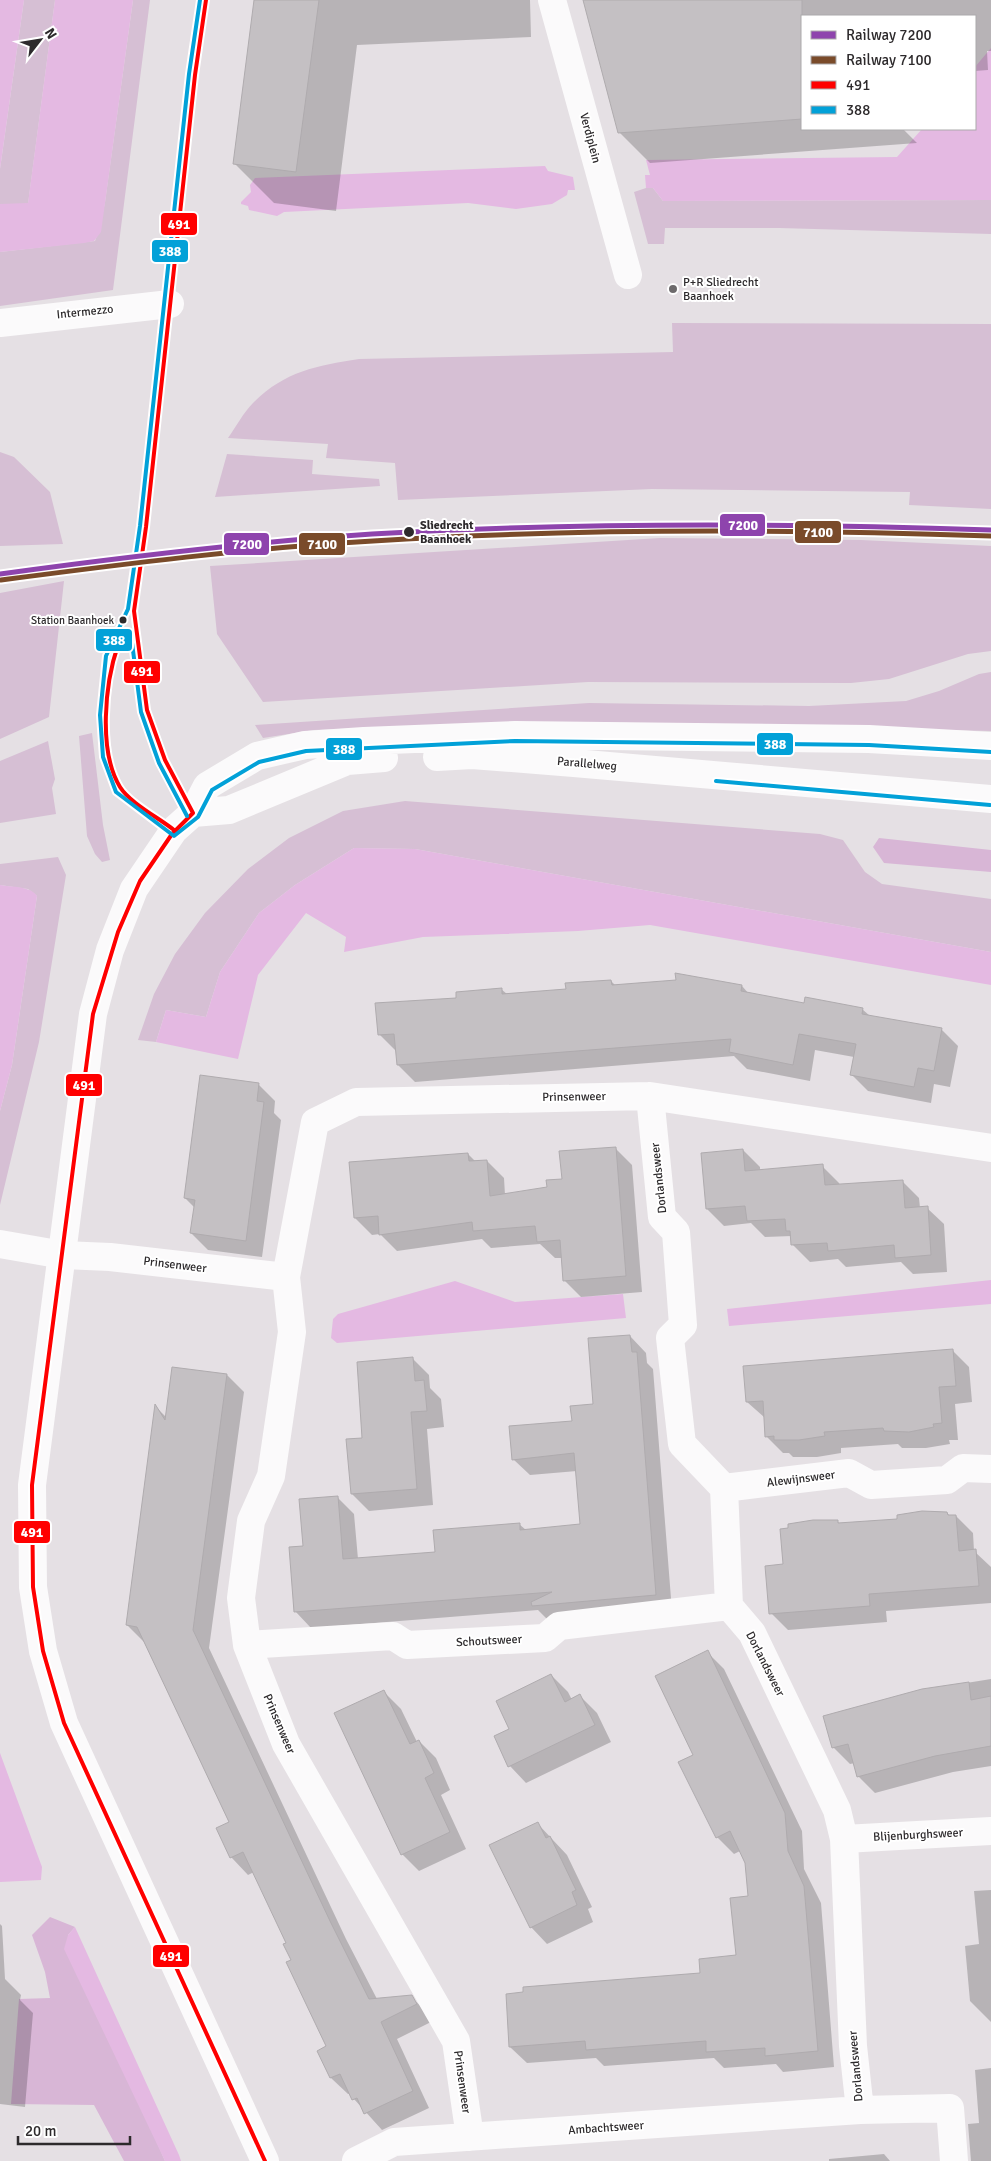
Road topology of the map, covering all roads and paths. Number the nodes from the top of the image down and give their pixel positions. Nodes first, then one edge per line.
1 (552, 0) edge
2 (628, 275) dead end
3 (170, 304) dead end
4 (0, 323) edge
5 (991, 746) edge
6 (991, 799) edge
7 (184, 822) junction
8 (650, 1096) junction
9 (991, 1148) edge
10 (0, 1244) edge
11 (63, 1255) junction
12 (286, 1278) junction
13 (991, 1469) edge
14 (724, 1488) junction
15 (729, 1606) junction
16 (247, 1645) junction
17 (991, 1831) edge
18 (844, 1839) junction
19 (860, 2110) junction
20 (470, 2137) junction
21 (265, 2161) edge
22 (356, 2161) edge
23 (954, 2161) edge

1 - 2 street, Verdiplein
3 - 4 street, Intermezzo
5 - 7 street
6 - 7 street, Parallelweg
7 - 11 street
8 - 9 street, Prinsenweer
8 - 12 street, Prinsenweer
8 - 14 street, Dorlandsweer
10 - 11 street, Prinsenweer
11 - 12 street, Prinsenweer
11 - 21 street
12 - 16 street, Prinsenweer
13 - 14 street, Alewijnsweer
14 - 15 street
15 - 16 street, Schoutsweer
15 - 18 street, Dorlandsweer
16 - 20 street, Prinsenweer
17 - 18 street, Blijenburghsweer
18 - 19 street, Dorlandsweer
19 - 20 street, Ambachtsweer
19 - 23 street, Dorlandsweer
20 - 22 street, Ambachtsweer

